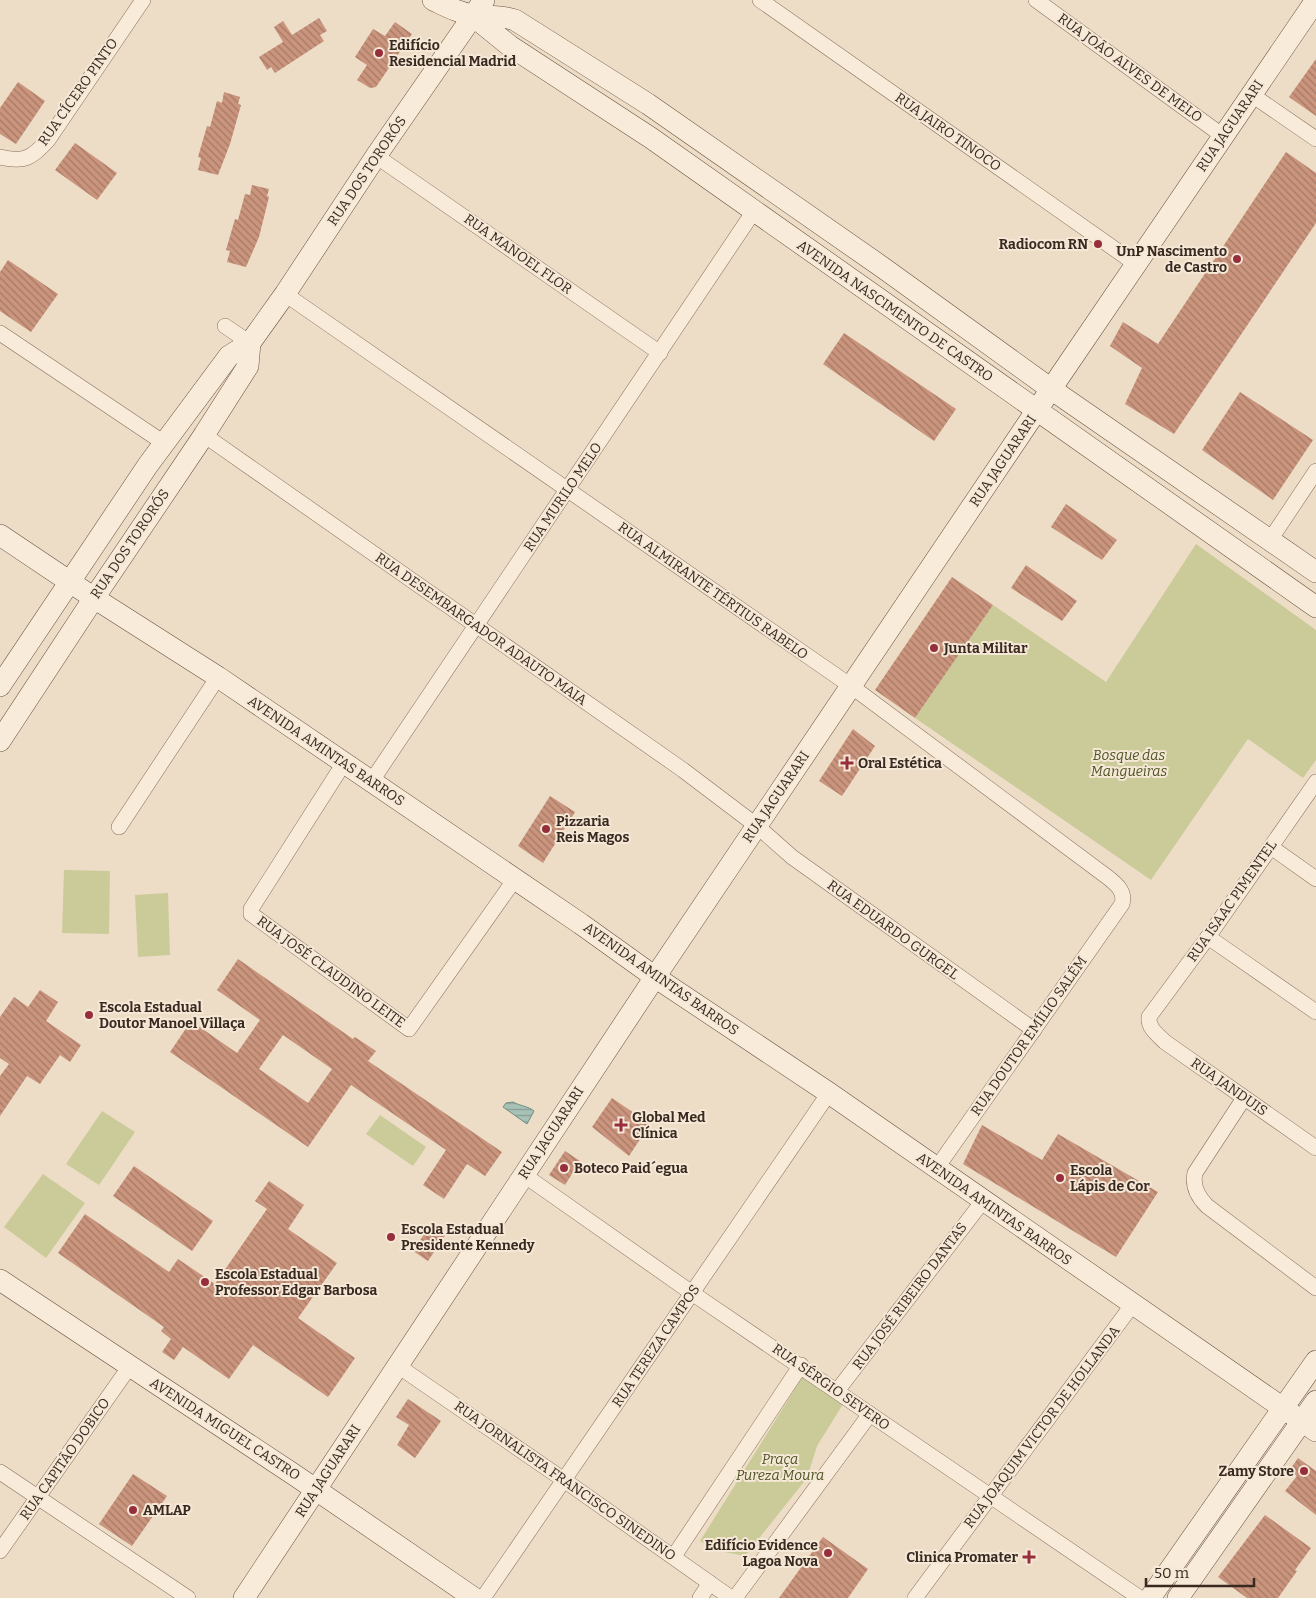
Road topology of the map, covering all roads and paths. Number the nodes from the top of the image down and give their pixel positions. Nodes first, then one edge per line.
1 (142, 0) edge
2 (433, 0) edge
3 (760, 0) edge
4 (1036, 0) edge
5 (1316, 0) edge
6 (479, 8) edge
7 (1252, 95) junction
8 (648, 104) junction
9 (1224, 136) junction
10 (651, 138) junction
11 (1316, 139) edge
12 (376, 156) junction
13 (0, 157) edge
14 (754, 211) junction
15 (1136, 264) junction
16 (829, 265) junction
17 (882, 267) junction
18 (285, 294) junction
19 (225, 326) dead end
20 (0, 334) edge
21 (250, 343) junction
22 (660, 353) junction
23 (1051, 389) junction
24 (1037, 411) junction
25 (204, 435) junction
26 (164, 443) junction
27 (148, 465) junction
28 (1316, 472) edge
29 (172, 481) junction
30 (568, 490) junction
31 (1214, 503) junction
32 (0, 534) edge
33 (1221, 540) junction
34 (1270, 540) junction
35 (1316, 572) edge
36 (69, 581) junction
37 (94, 598) junction
38 (1316, 607) edge
39 (477, 626) junction
40 (218, 677) junction
41 (0, 686) edge
42 (851, 686) junction
43 (0, 741) edge
44 (344, 763) junction
45 (372, 782) junction
46 (1316, 782) edge
47 (757, 826) junction
48 (119, 827) dead end
49 (1271, 847) junction
50 (515, 879) junction
51 (1316, 879) edge
52 (1122, 904) joint
53 (1208, 937) junction
54 (655, 977) junction
55 (1316, 1012) edge
56 (1148, 1020) joint
57 (1034, 1030) junction
58 (829, 1093) junction
59 (1244, 1098) junction
60 (1316, 1148) edge
61 (936, 1169) junction
62 (524, 1174) junction
63 (983, 1201) junction
64 (0, 1280) edge
65 (1316, 1288) edge
66 (692, 1293) junction
67 (1133, 1304) junction
68 (1316, 1361) edge
69 (801, 1365) junction
70 (130, 1366) junction
71 (398, 1366) junction
72 (838, 1391) junction
73 (1316, 1402) edge
74 (1283, 1409) junction
75 (870, 1414) junction
76 (1309, 1426) edge
77 (0, 1472) edge
78 (564, 1480) junction
79 (316, 1490) junction
80 (38, 1496) junction
81 (990, 1496) junction
82 (0, 1551) edge
83 (674, 1556) junction
84 (710, 1583) junction
85 (188, 1598) edge
86 (244, 1598) edge
87 (474, 1598) edge
88 (483, 1598) edge
89 (700, 1598) edge
90 (733, 1598) edge
91 (915, 1598) edge
92 (1140, 1598) edge
93 (1150, 1598) edge
94 (1178, 1598) edge

1 - 13 street, RUA CÍCERO PINTO
2 - 6 main road, AVENIDA NASCIMENTO DE CASTRO
3 - 15 street, RUA JAIRO TINOCO
4 - 9 street, RUA JOÃO ALVES DE MELO
5 - 7 main road, RUA JAGUARARI
6 - 8 main road, AVENIDA NASCIMENTO DE CASTRO
6 - 10 main road, AVENIDA NASCIMENTO DE CASTRO
6 - 12 main road, RUA DOS TORORÓS
7 - 9 main road, RUA JAGUARARI
7 - 11 street
8 - 10 main road
8 - 17 main road, AVENIDA NASCIMENTO DE CASTRO
9 - 15 main road, RUA JAGUARARI
10 - 14 main road, AVENIDA NASCIMENTO DE CASTRO
12 - 18 main road, RUA DOS TORORÓS
12 - 22 street, RUA MANOEL FLOR
14 - 16 main road, AVENIDA NASCIMENTO DE CASTRO
14 - 22 street, RUA MURILO MELO
15 - 23 main road, RUA JAGUARARI
16 - 17 main road
16 - 24 main road, AVENIDA NASCIMENTO DE CASTRO
17 - 23 main road, AVENIDA NASCIMENTO DE CASTRO
18 - 21 main road, RUA DOS TORORÓS
18 - 30 street, RUA ALMIRANTE TÉRTIUS RABELO
19 - 21 street
20 - 26 street
21 - 25 main road, RUA DOS TORORÓS
21 - 26 main road, RUA DOS TORORÓS
22 - 30 street, RUA MURILO MELO
23 - 24 main road, RUA JAGUARARI
23 - 31 main road, AVENIDA NASCIMENTO DE CASTRO
24 - 33 main road, AVENIDA NASCIMENTO DE CASTRO
24 - 42 main road, RUA JAGUARARI
25 - 29 main road, RUA DOS TORORÓS
25 - 39 street, RUA DESEMBARGADOR ADAUTO MAIA
26 - 27 main road, RUA DOS TORORÓS
27 - 29 main road
27 - 36 main road, RUA DOS TORORÓS
28 - 34 street
29 - 37 main road, RUA DOS TORORÓS
30 - 39 street, RUA MURILO MELO
30 - 42 street, RUA ALMIRANTE TÉRTIUS RABELO
31 - 33 main road
31 - 34 main road, AVENIDA NASCIMENTO DE CASTRO
32 - 36 main road, AVENIDA AMINTAS BARROS
33 - 38 main road, AVENIDA NASCIMENTO DE CASTRO
34 - 35 main road, AVENIDA NASCIMENTO DE CASTRO
36 - 37 main road, AVENIDA AMINTAS BARROS
36 - 41 main road, RUA DOS TORORÓS
37 - 40 main road, AVENIDA AMINTAS BARROS
37 - 43 main road, RUA DOS TORORÓS
39 - 45 street, RUA MURILO MELO
39 - 47 street, RUA DESEMBARGADOR ADAUTO MAIA
40 - 44 main road, AVENIDA AMINTAS BARROS
40 - 48 street
42 - 47 main road, RUA JAGUARARI
42 - 52 street, RUA ALMIRANTE TÉRTIUS RABELO
44 - 45 main road, AVENIDA AMINTAS BARROS
44 - 50 street, RUA JOSÉ CLAUDINO LEITE
45 - 50 main road, AVENIDA AMINTAS BARROS
46 - 49 street, RUA ISAAC PIMENTEL
47 - 54 main road, RUA JAGUARARI
47 - 57 street, RUA EDUARDO GURGEL
49 - 51 street
49 - 53 street, RUA ISAAC PIMENTEL
50 - 54 main road, AVENIDA AMINTAS BARROS
52 - 57 street, RUA DOUTOR EMÍLIO SALÉM
53 - 55 street
53 - 56 street, RUA ISAAC PIMENTEL
54 - 58 main road, AVENIDA AMINTAS BARROS
54 - 62 main road, RUA JAGUARARI
56 - 59 street, RUA JANDUIS
57 - 61 street, RUA DOUTOR EMÍLIO SALÉM
58 - 61 main road, AVENIDA AMINTAS BARROS
58 - 66 street, RUA TEREZA CAMPOS
59 - 60 street, RUA JANDUIS
59 - 65 street
61 - 63 main road, AVENIDA AMINTAS BARROS
62 - 66 street, RUA SÉRGIO SEVERO
62 - 71 main road, RUA JAGUARARI
63 - 67 main road, AVENIDA AMINTAS BARROS
63 - 72 street, RUA JOSÉ RIBEIRO DANTAS
64 - 70 main road, AVENIDA MIGUEL CASTRO
66 - 69 street, RUA SÉRGIO SEVERO
66 - 78 street, RUA TEREZA CAMPOS
67 - 74 main road, AVENIDA AMINTAS BARROS
67 - 81 street, RUA JOAQUIM VICTOR DE HOLLANDA
68 - 74 main road
69 - 72 street, RUA SÉRGIO SEVERO
69 - 83 street
70 - 79 main road, AVENIDA MIGUEL CASTRO
70 - 80 street, RUA CAPITÃO DOBICO
71 - 78 street, RUA JORNALISTA FRANCISCO SINEDINO
71 - 79 main road, RUA JAGUARARI
72 - 75 street, RUA SÉRGIO SEVERO
73 - 76 main road
74 - 76 main road, AVENIDA AMINTAS BARROS
74 - 93 main road
75 - 81 street, RUA SÉRGIO SEVERO
75 - 90 street
76 - 94 main road
77 - 80 street
78 - 83 street, RUA JORNALISTA FRANCISCO SINEDINO
78 - 88 street, RUA TEREZA CAMPOS
79 - 86 main road, RUA JAGUARARI
79 - 87 main road, AVENIDA MIGUEL CASTRO
80 - 82 street, RUA CAPITÃO DOBICO
80 - 85 street
81 - 91 street, RUA JOAQUIM VICTOR DE HOLLANDA
81 - 92 street, RUA SÉRGIO SEVERO
83 - 84 street, RUA JORNALISTA FRANCISCO SINEDINO
84 - 89 street
84 - 90 street, RUA JORNALISTA FRANCISCO SINEDINO

